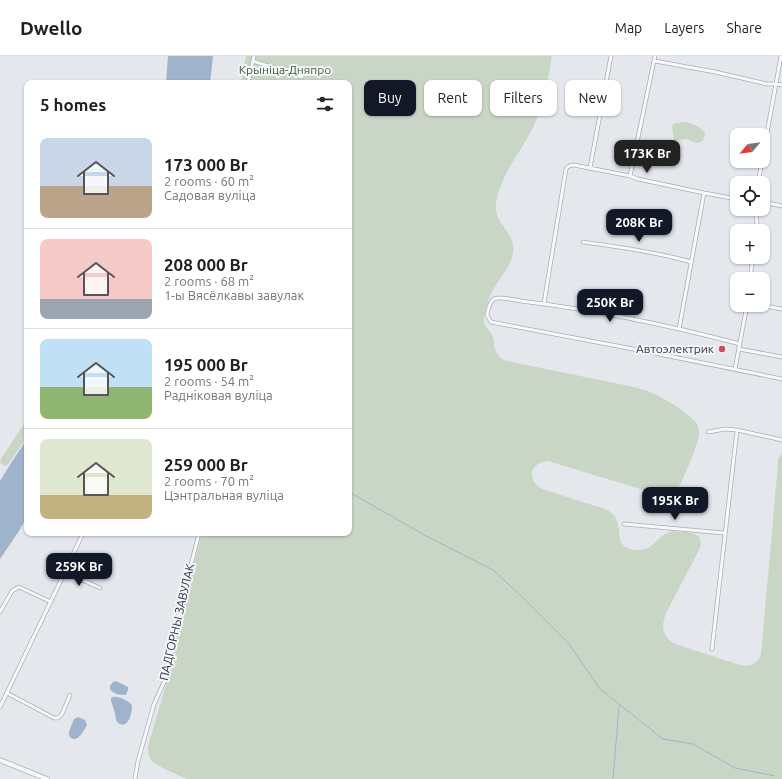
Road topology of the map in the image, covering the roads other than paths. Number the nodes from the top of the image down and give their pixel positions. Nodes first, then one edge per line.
1 (254, 56) edge
2 (611, 56) edge
3 (655, 56) edge
4 (781, 56) edge
5 (253, 61) junction
6 (654, 61) junction
7 (302, 76) dead end
8 (249, 80) edge
9 (776, 84) junction
10 (782, 85) edge
11 (768, 128) edge
12 (590, 168) junction
13 (630, 176) junction
14 (704, 193) junction
15 (730, 198) edge
16 (770, 203) edge
17 (782, 206) edge
18 (583, 242) dead end
19 (691, 262) junction
20 (544, 304) junction
21 (770, 307) edge
22 (782, 309) edge
23 (746, 312) edge
24 (679, 329) junction
25 (740, 344) junction
26 (739, 349) junction
27 (782, 357) edge
28 (736, 370) junction
29 (782, 379) edge
30 (737, 430) junction
31 (708, 432) dead end
32 (782, 440) edge
33 (624, 524) dead end
34 (724, 532) junction
35 (82, 536) edge
36 (198, 536) edge
37 (65, 572) junction
38 (100, 588) dead end
39 (51, 602) junction
40 (0, 612) edge
41 (712, 650) dead end
42 (7, 692) junction
43 (70, 694) dead end
44 (0, 707) edge
45 (0, 760) edge
46 (47, 779) edge
47 (135, 779) edge

1 - 5 street
2 - 12 street
3 - 6 street
4 - 9 street
5 - 7 street
5 - 8 street
6 - 9 street
6 - 13 street
9 - 10 street
9 - 11 street
12 - 13 street
12 - 20 street
13 - 14 street
14 - 15 street
14 - 19 street
16 - 17 street
18 - 19 street
19 - 24 street
20 - 24 street
20 - 28 street
21 - 22 street
23 - 25 street
24 - 25 street
25 - 26 street
26 - 27 street
26 - 28 street
28 - 29 street
30 - 31 street
30 - 32 street
30 - 34 street
33 - 34 street
34 - 41 street
35 - 37 street
36 - 47 street, ПАДГОРНЫ ЗАВУЛАК
37 - 38 street
37 - 39 street
39 - 40 street
39 - 42 street
42 - 43 street
42 - 44 street
45 - 46 street

